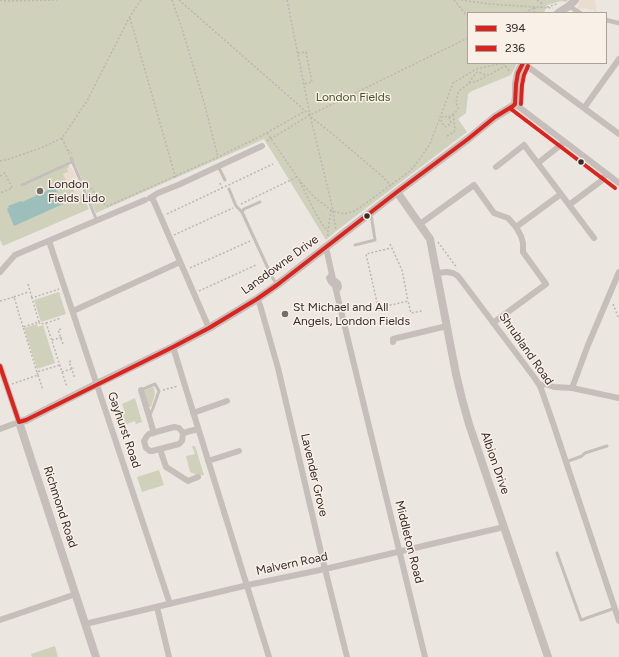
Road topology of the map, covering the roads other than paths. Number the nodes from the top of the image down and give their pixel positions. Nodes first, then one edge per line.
1 (572, 3) edge
2 (559, 12) edge
3 (579, 12) edge
4 (607, 20) edge
5 (619, 23) edge
6 (619, 59) edge
7 (522, 64) edge
8 (524, 64) edge
9 (514, 104) junction
10 (584, 108) junction
11 (619, 134) edge
12 (564, 141) junction
13 (262, 146) road end
14 (538, 163) junction
15 (218, 166) junction
16 (496, 167) dead end
17 (606, 174) junction
18 (224, 180) dead end
19 (619, 184) edge
20 (22, 185) dead end
21 (229, 189) dead end
22 (397, 192) junction
23 (561, 194) junction
24 (149, 198) junction
25 (260, 202) dead end
26 (569, 205) junction
27 (242, 212) junction
28 (371, 213) junction
29 (97, 221) junction
30 (420, 224) junction
31 (516, 227) junction
32 (594, 238) dead end
33 (49, 240) junction
34 (355, 245) dead end
35 (325, 248) junction
36 (180, 262) junction
37 (0, 272) edge
38 (619, 272) edge
39 (437, 273) junction
40 (617, 284) edge
41 (277, 285) junction
42 (257, 298) junction
43 (73, 311) junction
44 (493, 323) junction
45 (447, 326) junction
46 (209, 328) junction
47 (393, 342) dead end
48 (173, 347) junction
49 (0, 366) edge
50 (96, 384) junction
51 (540, 386) junction
52 (554, 387) junction
53 (572, 388) junction
54 (141, 390) joint
55 (544, 395) junction
56 (619, 398) edge
57 (226, 401) dead end
58 (193, 412) junction
59 (149, 416) junction
60 (19, 422) junction
61 (0, 429) edge
62 (198, 429) junction
63 (154, 433) junction
64 (183, 433) junction
65 (607, 446) dead end
66 (160, 449) junction
67 (239, 451) dead end
68 (208, 461) junction
69 (566, 462) junction
70 (198, 478) dead end
71 (504, 527) junction
72 (400, 551) junction
73 (557, 553) dead end
74 (325, 569) junction
75 (248, 585) junction
76 (76, 594) junction
77 (170, 604) junction
78 (157, 607) junction
79 (615, 608) junction
80 (0, 620) edge
81 (619, 621) edge
82 (85, 624) junction
83 (96, 657) edge
84 (169, 657) edge
85 (269, 657) edge
86 (347, 657) edge
87 (426, 657) edge
88 (548, 657) edge

1 - 2 street
1 - 3 street
4 - 5 street
6 - 10 street
7 - 9 street
8 - 10 street
9 - 12 street
9 - 22 street, Lansdowne Drive
10 - 11 street
12 - 14 street
12 - 17 street
13 - 15 street
14 - 16 street
14 - 23 street
15 - 18 lane
15 - 24 street
17 - 19 street
17 - 26 street
20 - 29 lane
21 - 27 lane
22 - 28 street, Lansdowne Drive
22 - 30 street
23 - 26 street
23 - 31 street
24 - 29 street
24 - 36 street
25 - 27 lane
26 - 32 street
27 - 41 lane
28 - 34 lane
28 - 35 street, Lansdowne Drive
29 - 33 street
30 - 31 street
30 - 39 street
31 - 44 street
33 - 37 street
33 - 43 street, Gayhurst Road
35 - 41 street, Lansdowne Drive
35 - 72 street, Middleton Road
36 - 43 street
36 - 46 street
38 - 40 street
39 - 44 street, Shrubland Road
39 - 45 street, Albion Drive
40 - 53 street
41 - 42 street, Lansdowne Drive
42 - 46 street, Lansdowne Drive
42 - 74 street, Lavender Grove
43 - 50 street, Gayhurst Road
44 - 51 street, Shrubland Road
45 - 47 street
45 - 71 street, Albion Drive
46 - 48 street, Lansdowne Drive
48 - 50 street, Lansdowne Drive
48 - 58 street
49 - 60 street, Richmond Road
50 - 60 street, Lansdowne Drive
50 - 77 street, Gayhurst Road
51 - 52 street
51 - 55 street, Shrubland Road
52 - 53 street
52 - 55 street
53 - 56 street
54 - 59 street
54 - 59 lane
55 - 69 street, Shrubland Road
57 - 58 street
58 - 62 street
59 - 63 street
60 - 61 street, Lansdowne Drive
60 - 76 street, Richmond Road
62 - 64 street
62 - 68 street
63 - 64 street
63 - 66 street
64 - 66 street
65 - 69 lane
66 - 70 street
67 - 68 street
68 - 75 street
69 - 79 street, Shrubland Road
71 - 72 street, Malvern Road
71 - 88 street, Albion Drive
72 - 74 street, Malvern Road
72 - 87 street, Middleton Road
73 - 79 lane
74 - 75 street, Malvern Road
74 - 86 street, Lavender Grove
75 - 77 street, Malvern Road
75 - 85 street
76 - 80 street
76 - 82 street, Richmond Road
77 - 78 street, Malvern Road
78 - 82 street, Malvern Road
78 - 84 street
79 - 81 street, Shrubland Road
82 - 83 street, Richmond Road

